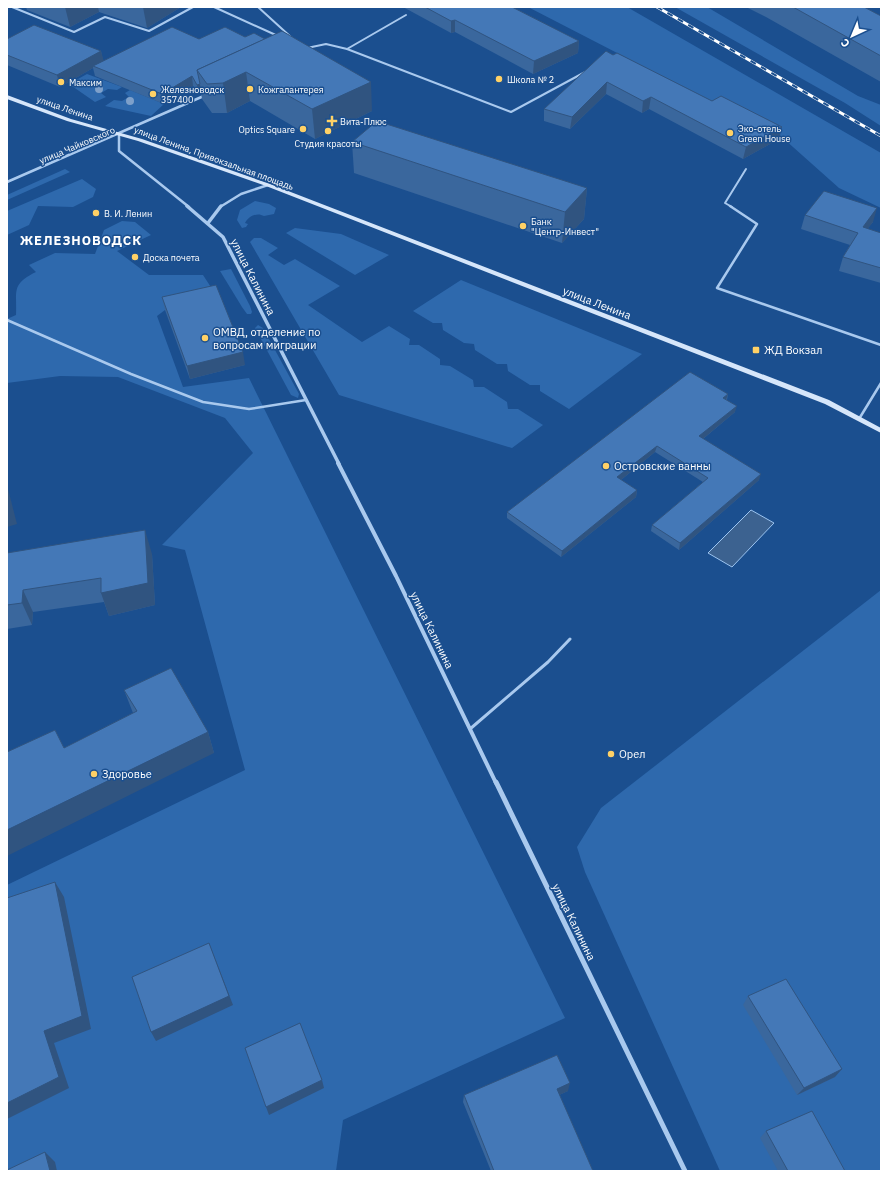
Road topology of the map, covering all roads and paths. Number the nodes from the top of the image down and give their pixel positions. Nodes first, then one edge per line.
1 (12, 7) edge
2 (193, 7) edge
3 (214, 7) edge
4 (258, 7) edge
5 (406, 15) dead end
6 (292, 38) edge
7 (283, 39) edge
8 (304, 48) edge
9 (347, 49) junction
10 (591, 68) edge
11 (208, 94) edge
12 (7, 97) edge
13 (119, 134) junction
14 (746, 169) dead end
15 (7, 182) edge
16 (268, 185) junction
17 (302, 200) joint
18 (208, 223) junction
19 (7, 320) edge
20 (881, 345) edge
21 (881, 383) edge
22 (306, 400) junction
23 (858, 419) junction
24 (881, 431) edge
25 (570, 639) dead end
26 (470, 729) junction
27 (685, 1171) edge

1 - 2 lane
3 - 7 lane
4 - 6 lane
5 - 9 lane
8 - 9 lane
9 - 10 lane
11 - 13 street, улица Чайковского
12 - 13 main road, улица Ленина
13 - 15 street, улица Чайковского
13 - 16 main road, улица Ленина, Привокзальная площадь
13 - 18 street, улица Калинина
14 - 20 lane
16 - 17 main road, улица Ленина, Привокзальная площадь
16 - 18 street
17 - 23 main road, улица Ленина
18 - 22 street, улица Калинина
19 - 22 lane
21 - 23 lane
22 - 26 street, улица Калинина
23 - 24 main road, улица Ленина
25 - 26 lane
26 - 27 street, улица Калинина

